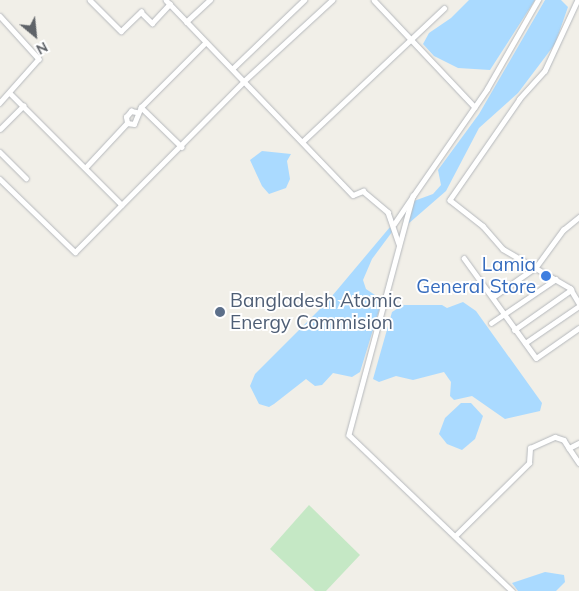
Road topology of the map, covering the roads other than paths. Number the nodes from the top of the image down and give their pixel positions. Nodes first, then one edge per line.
1 (90, 0) edge
2 (210, 0) edge
3 (304, 0) edge
4 (332, 0) edge
5 (374, 0) edge
6 (538, 0) edge
7 (578, 0) edge
8 (168, 2) edge
9 (444, 8) dead end
10 (0, 16) edge
11 (186, 22) junction
12 (410, 40) junction
13 (205, 43) junction
14 (232, 69) junction
15 (244, 81) junction
16 (10, 93) junction
17 (0, 103) edge
18 (23, 106) junction
19 (141, 107) junction
20 (474, 107) junction
21 (0, 129) edge
22 (302, 142) junction
23 (182, 146) junction
24 (0, 152) edge
25 (85, 168) junction
26 (26, 178) dead end
27 (0, 179) edge
28 (413, 196) junction
29 (122, 205) junction
30 (579, 217) edge
31 (394, 224) junction
32 (400, 246) junction
33 (464, 258) dead end
34 (536, 267) junction
35 (556, 279) junction
36 (571, 290) junction
37 (493, 297) junction
38 (579, 305) edge
39 (504, 314) junction
40 (491, 323) dead end
41 (579, 328) edge
42 (514, 330) junction
43 (524, 343) junction
44 (579, 443) edge
45 (569, 448) junction
46 (579, 463) edge
47 (455, 536) junction
48 (512, 591) edge

1 - 8 street
2 - 11 street
3 - 14 street
4 - 15 street
5 - 12 street
6 - 20 street
7 - 34 street
8 - 11 street
9 - 12 street
10 - 16 street
11 - 13 street
12 - 20 street
12 - 22 street
13 - 14 street
13 - 19 street
14 - 15 street
15 - 22 street
15 - 23 street
16 - 17 street
16 - 18 street
18 - 21 street
18 - 25 street
19 - 23 street
19 - 25 street
20 - 28 street
22 - 31 street
23 - 29 street
24 - 26 street
25 - 29 street
27 - 29 street
28 - 31 street
28 - 32 street
30 - 34 street
31 - 32 street
32 - 47 street
33 - 37 street
34 - 35 street
34 - 37 street
35 - 36 street
35 - 39 street
36 - 38 street
36 - 42 street
37 - 39 street
38 - 43 street
39 - 40 street
39 - 42 street
41 - 43 street
42 - 43 street
44 - 45 street
45 - 46 street
45 - 47 street
47 - 48 street

